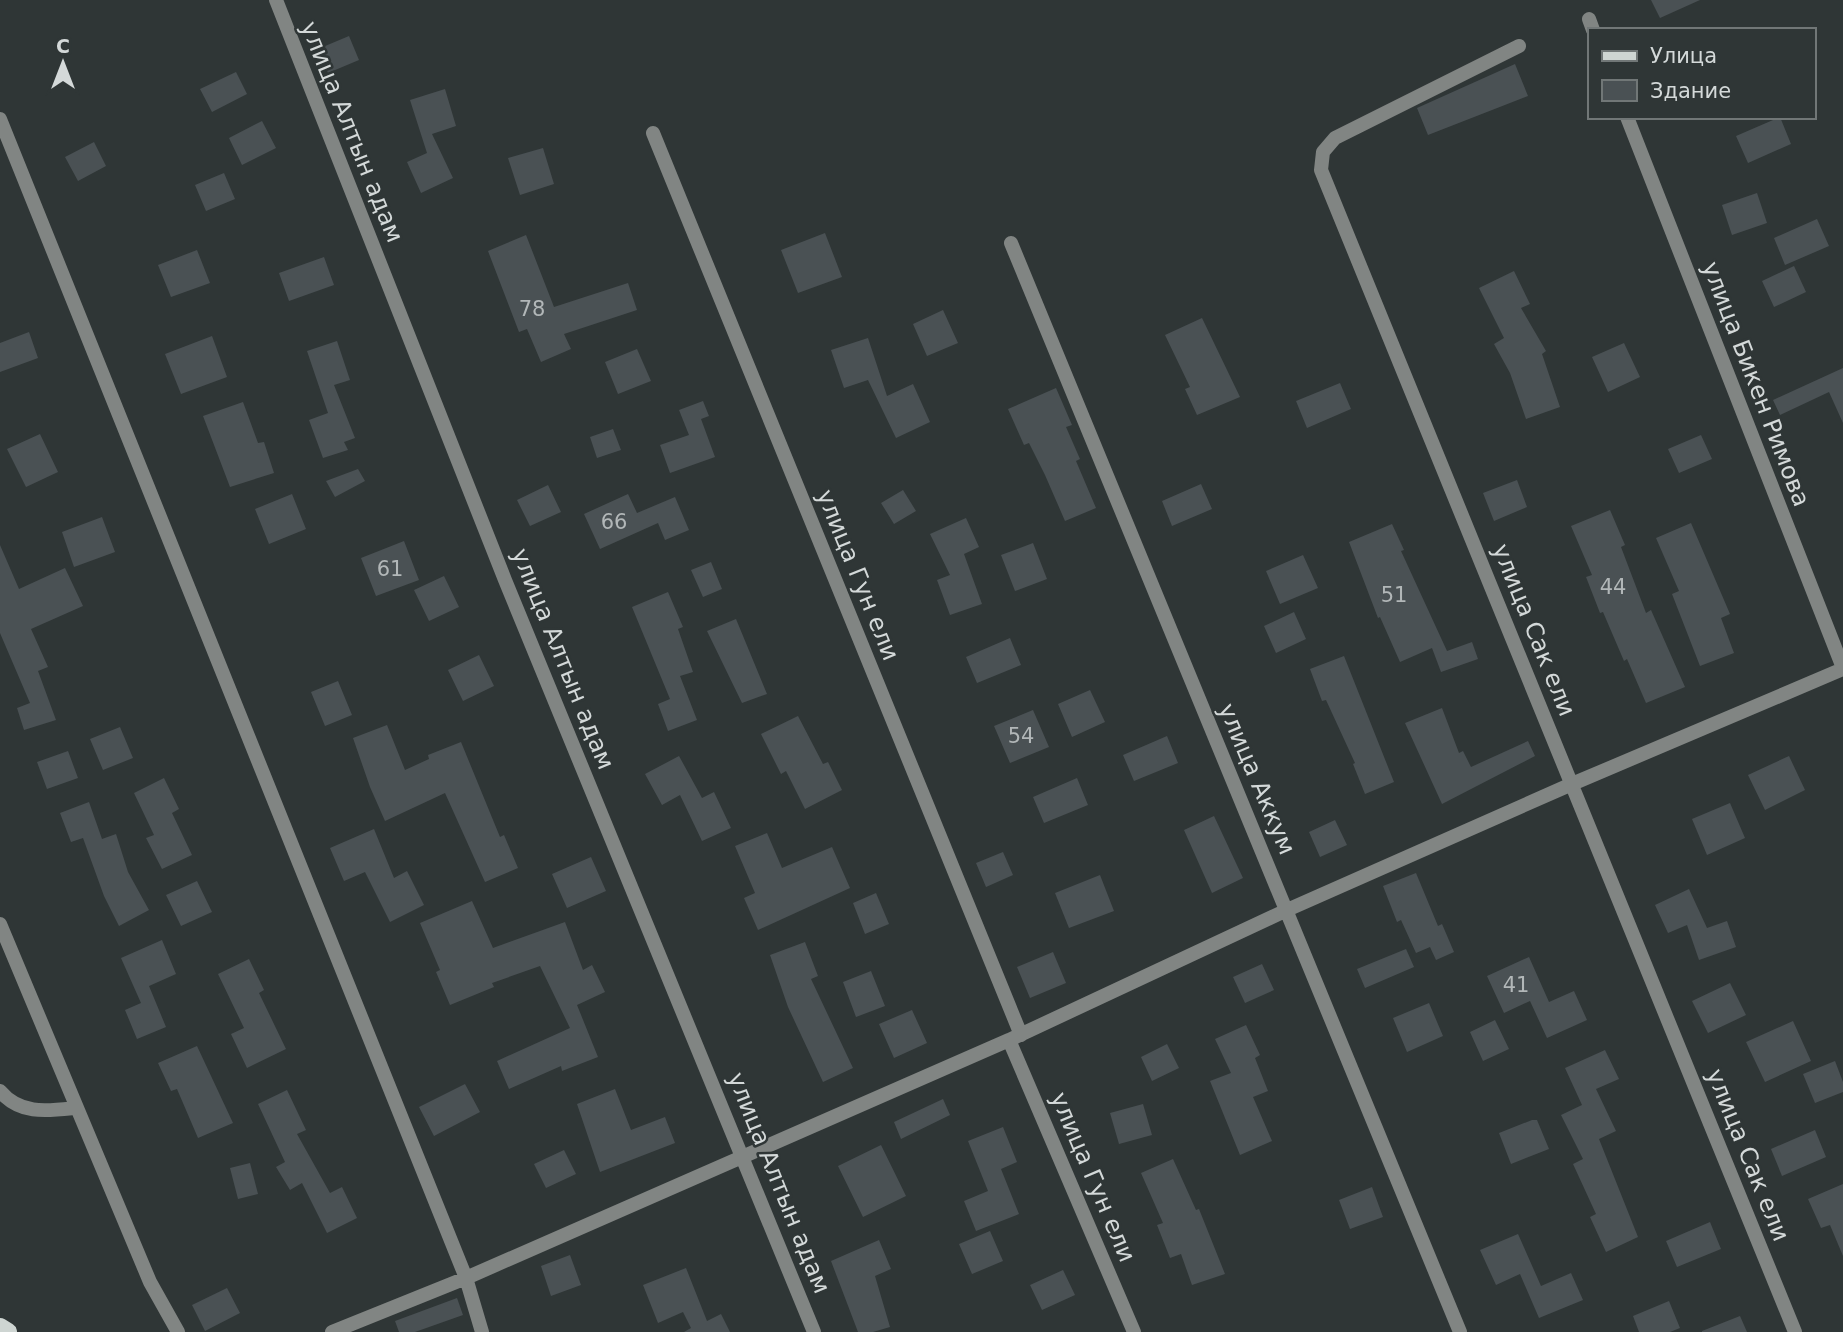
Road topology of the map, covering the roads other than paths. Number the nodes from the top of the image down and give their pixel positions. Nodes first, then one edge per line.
1 (276, 0) edge
2 (1519, 46) dead end
3 (1629, 119) edge
4 (0, 120) edge
5 (653, 133) dead end
6 (1011, 243) dead end
7 (1843, 668) edge
8 (1572, 783) junction
9 (1287, 910) junction
10 (0, 924) edge
11 (1015, 1037) junction
12 (0, 1091) edge
13 (75, 1108) junction
14 (744, 1156) junction
15 (466, 1278) junction
16 (0, 1327) edge
17 (8, 1332) edge
18 (178, 1332) edge
19 (332, 1332) edge
20 (482, 1332) edge
21 (814, 1332) edge
22 (1134, 1332) edge
23 (1460, 1332) edge
24 (1795, 1332) edge

1 - 14 street, улица Алтын адам
2 - 8 street, улица Сак ели
3 - 7 street, улица Бикен Римова
4 - 15 street
5 - 11 street, улица Гун ели
6 - 9 street, улица Аккум
7 - 8 street
8 - 9 street
8 - 24 street, улица Сак ели
9 - 11 street
9 - 23 street, улица Аккум
10 - 13 street
11 - 14 street
11 - 22 street, улица Гун ели
12 - 13 street
13 - 18 street
14 - 15 street
14 - 21 street, улица Алтын адам
15 - 19 street
15 - 20 street
16 - 17 main road

